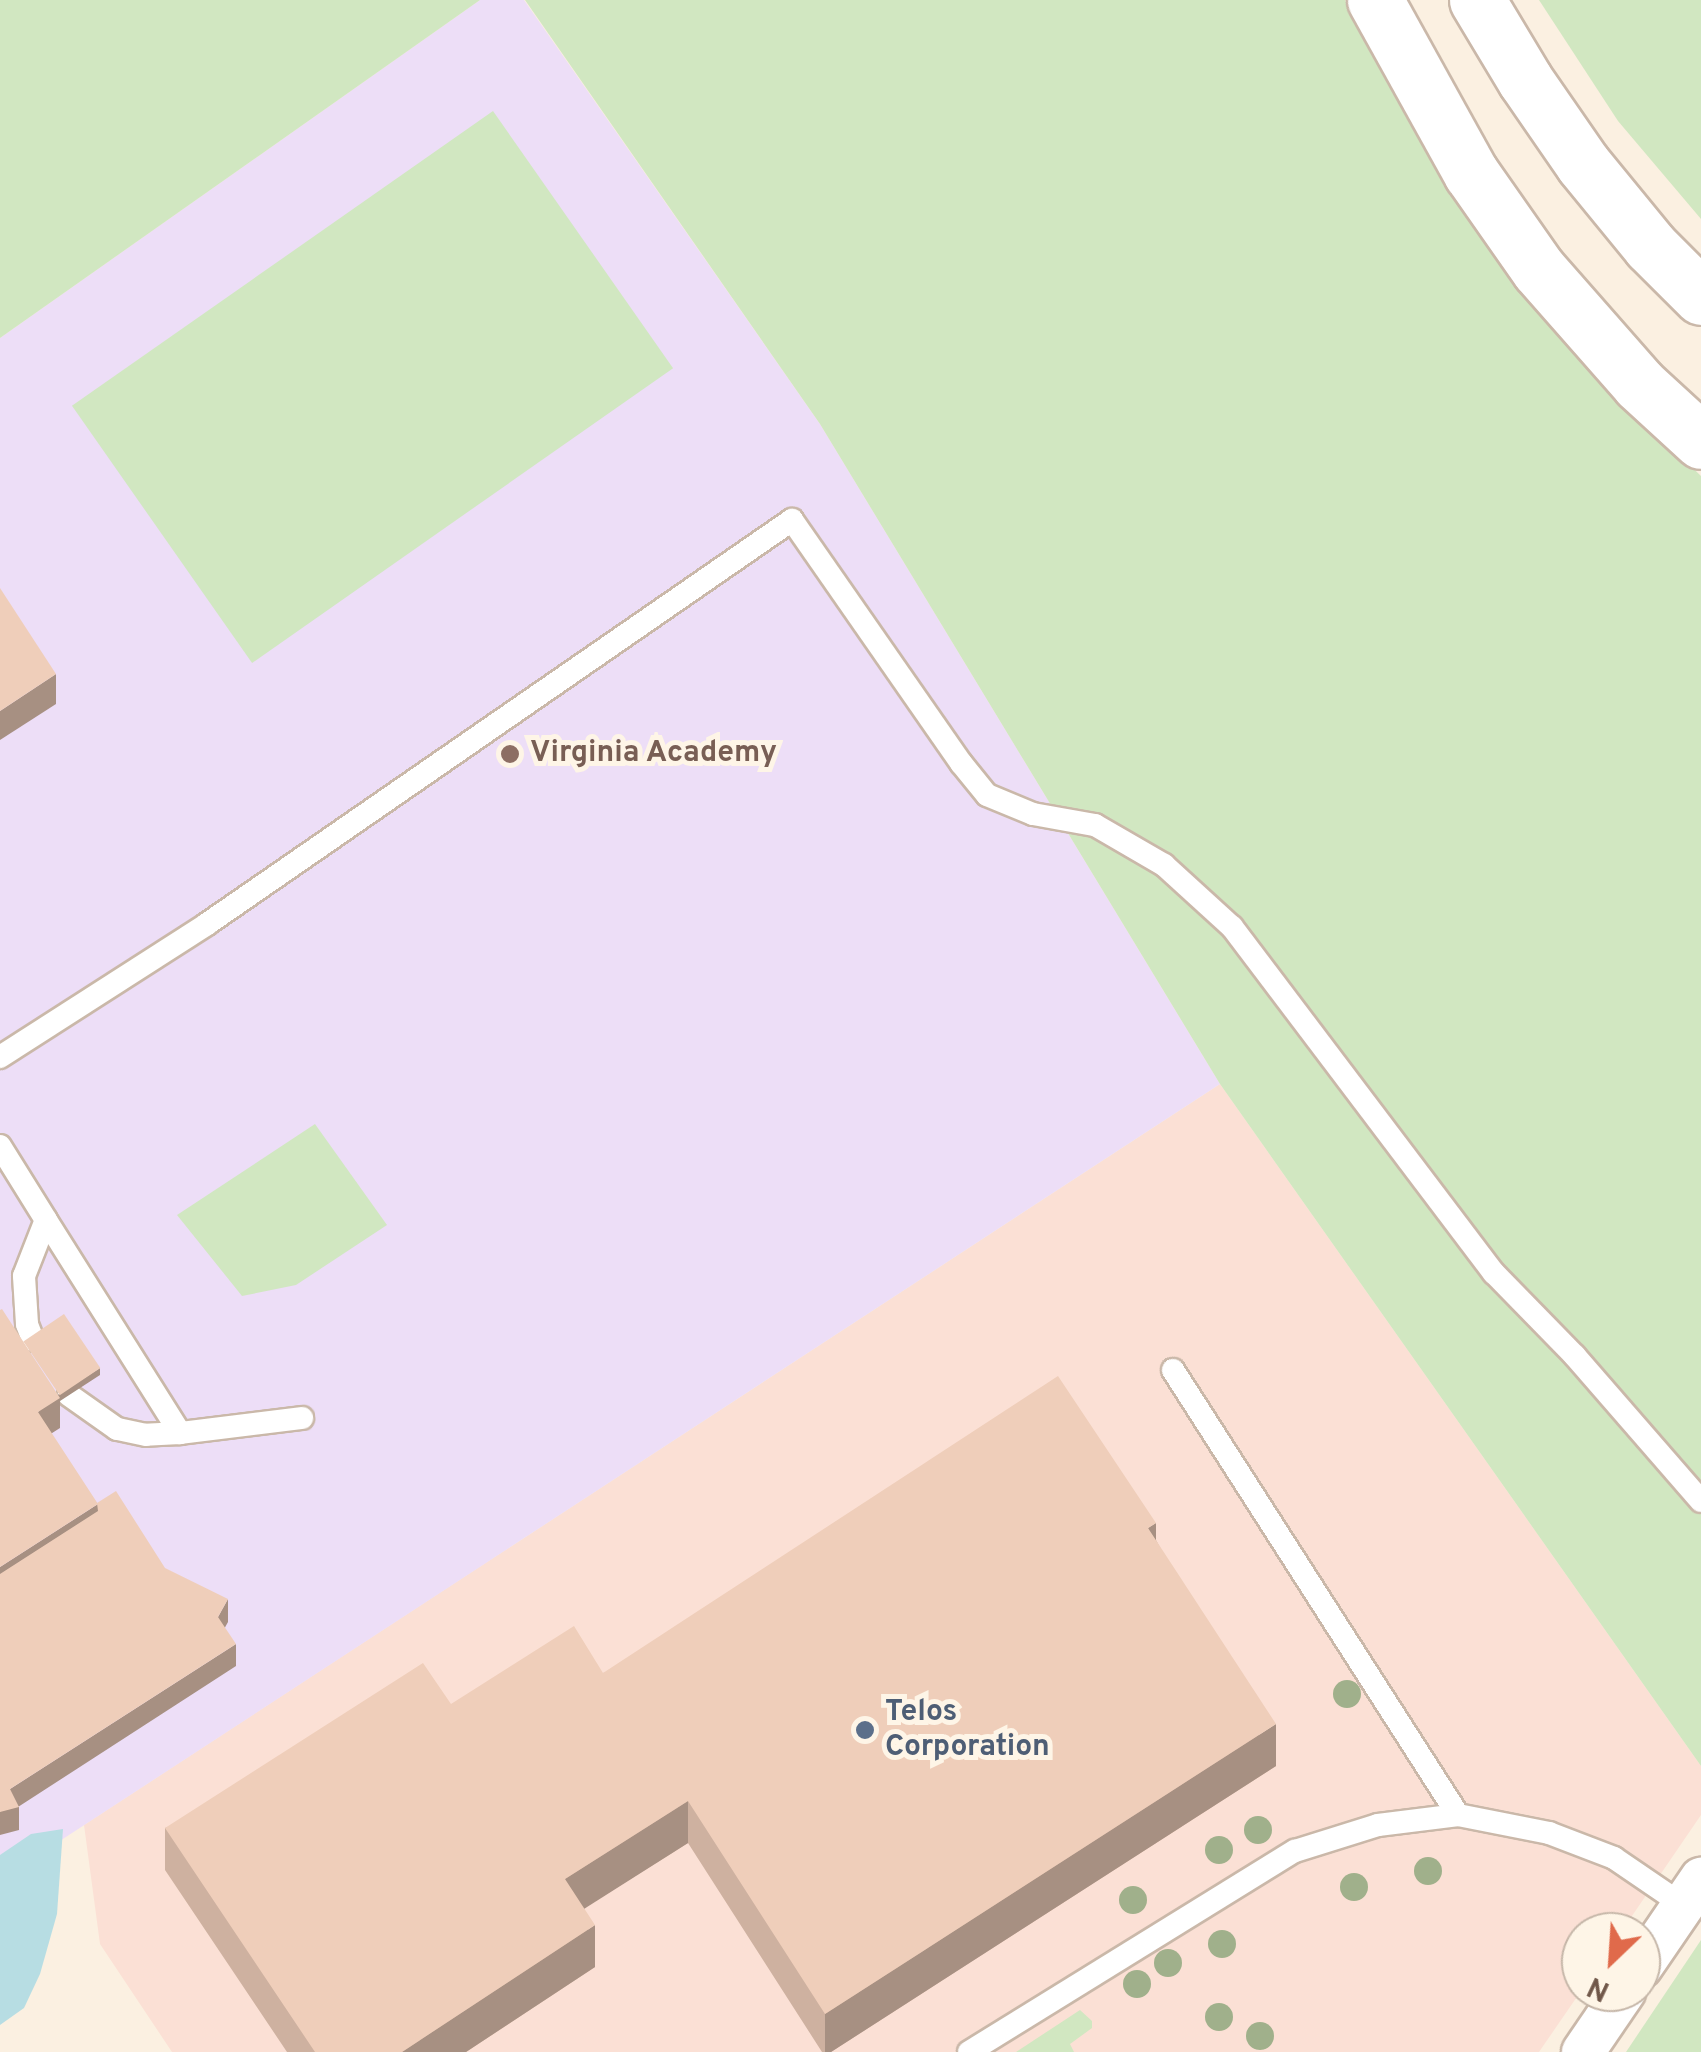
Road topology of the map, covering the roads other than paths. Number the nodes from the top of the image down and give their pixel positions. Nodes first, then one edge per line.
1 (1375, 0) edge
2 (1477, 0) edge
3 (1701, 297) edge
4 (1701, 441) edge
5 (0, 1057) edge
6 (0, 1146) edge
7 (46, 1220) junction
8 (33, 1340) edge
9 (1173, 1370) dead end
10 (69, 1395) edge
11 (302, 1418) dead end
12 (180, 1433) junction
13 (1701, 1501) edge
14 (1458, 1815) junction
15 (1692, 1892) edge
16 (1661, 1938) edge
17 (1610, 2012) edge
18 (970, 2052) edge
19 (1583, 2052) edge

1 - 4 main road
2 - 3 main road
5 - 13 lane
6 - 7 lane
7 - 8 lane
7 - 12 lane
9 - 14 lane
10 - 12 lane
11 - 12 lane
14 - 15 lane
14 - 18 lane
15 - 16 street
17 - 19 street

